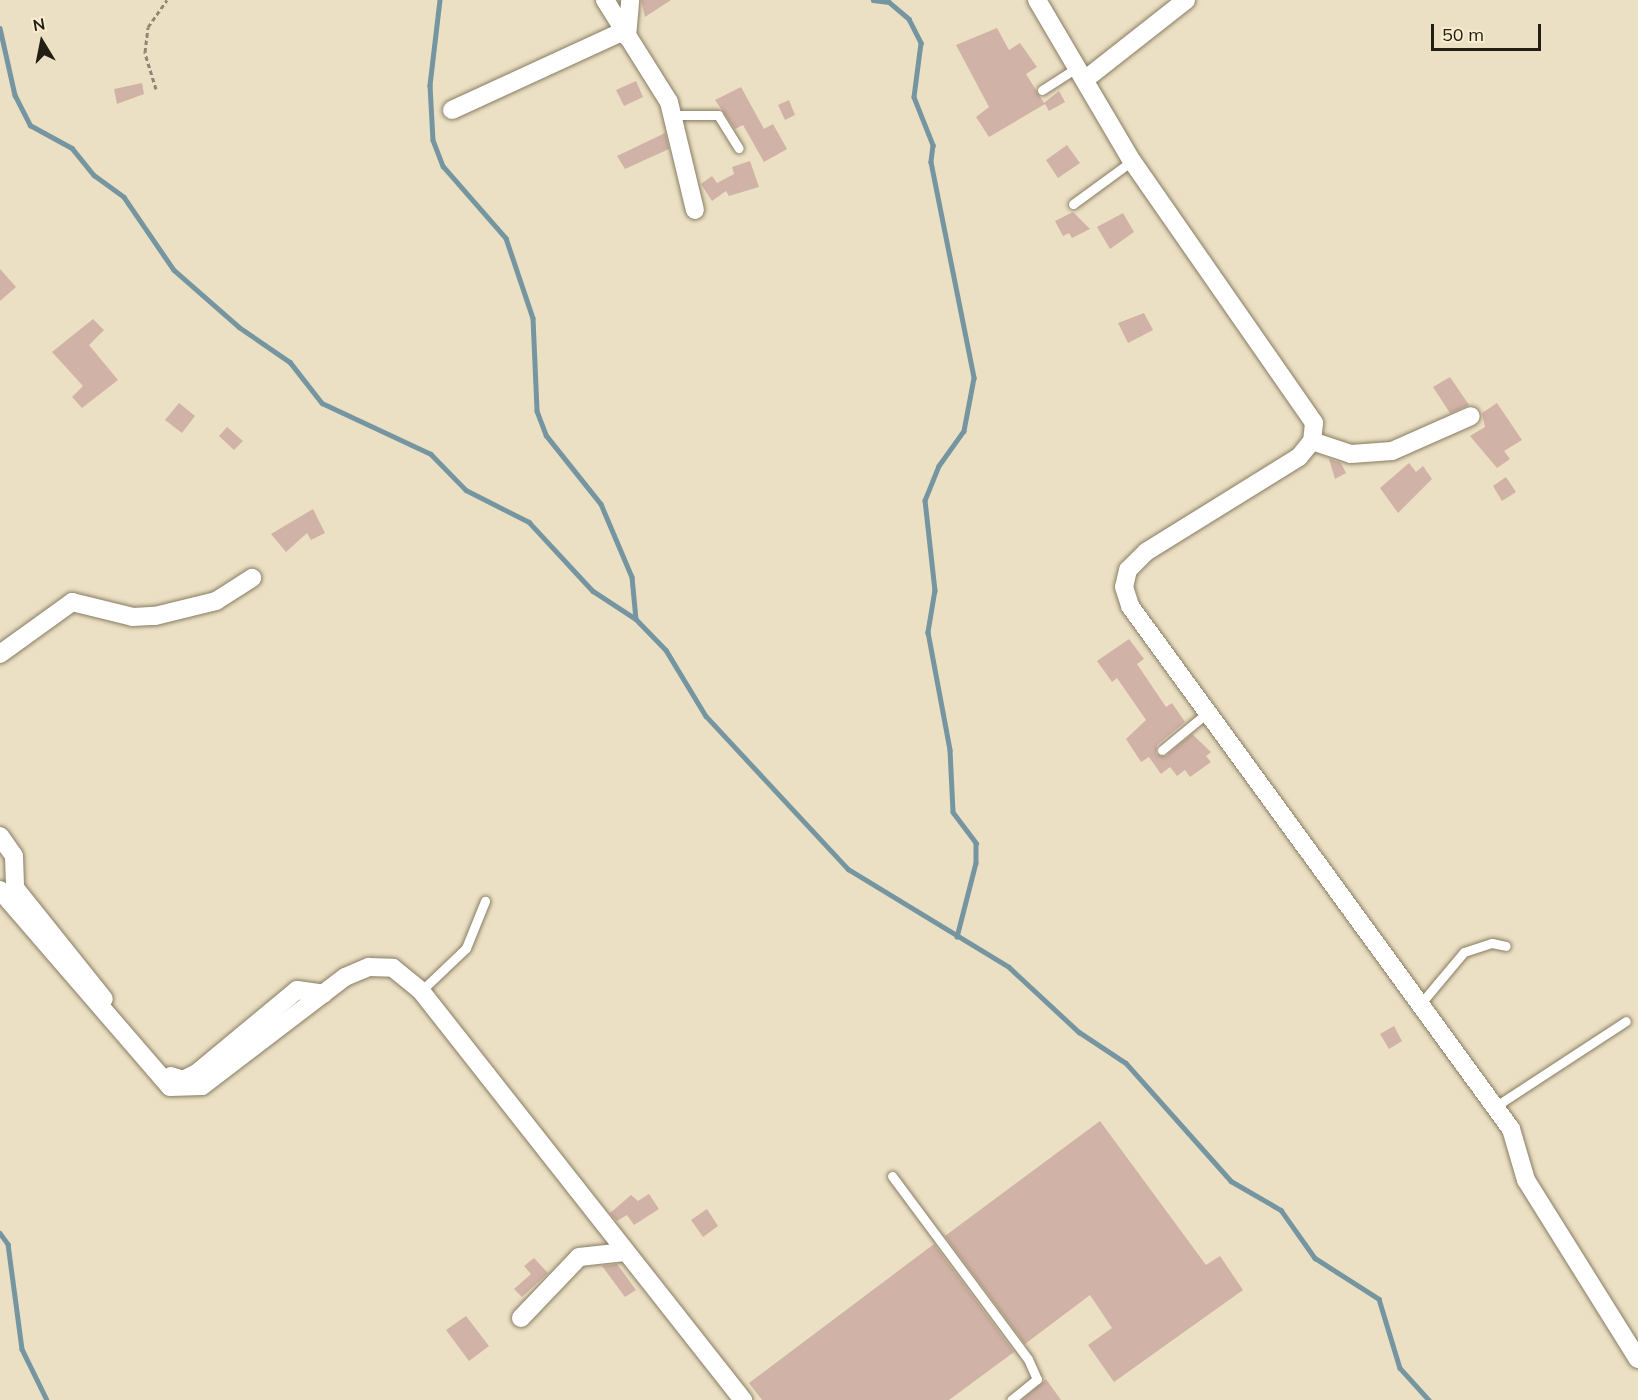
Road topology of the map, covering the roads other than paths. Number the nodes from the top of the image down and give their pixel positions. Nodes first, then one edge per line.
1 (605, 0) edge
2 (630, 0) edge
3 (1037, 0) edge
4 (1186, 0) edge
5 (626, 34) junction
6 (1083, 72) junction
7 (1042, 90) dead end
8 (452, 110) dead end
9 (672, 115) junction
10 (739, 148) dead end
11 (1132, 161) junction
12 (1073, 204) dead end
13 (695, 210) dead end
14 (1471, 416) dead end
15 (1312, 441) junction
16 (252, 578) dead end
17 (0, 654) edge
18 (1207, 713) junction
19 (1162, 750) dead end
20 (0, 836) edge
21 (0, 890) edge
22 (485, 901) dead end
23 (1506, 946) dead end
24 (421, 991) junction
25 (324, 994) junction
26 (1422, 1002) junction
27 (1626, 1021) dead end
28 (1496, 1107) junction
29 (892, 1176) dead end
30 (625, 1252) junction
31 (521, 1318) dead end
32 (1638, 1359) edge
33 (743, 1400) edge
34 (1011, 1400) edge

1 - 5 street
2 - 5 street
3 - 6 street
4 - 6 street
5 - 8 street
5 - 9 street
6 - 7 lane
6 - 11 street
9 - 10 lane
9 - 13 street
11 - 12 lane
11 - 15 street
14 - 15 street
15 - 18 street
16 - 17 street
18 - 19 lane
18 - 26 street
20 - 25 street
21 - 25 street
22 - 24 lane
23 - 26 lane
24 - 25 street
24 - 30 street
26 - 28 street
27 - 28 lane
28 - 32 street
29 - 34 lane
30 - 31 street
30 - 33 street

